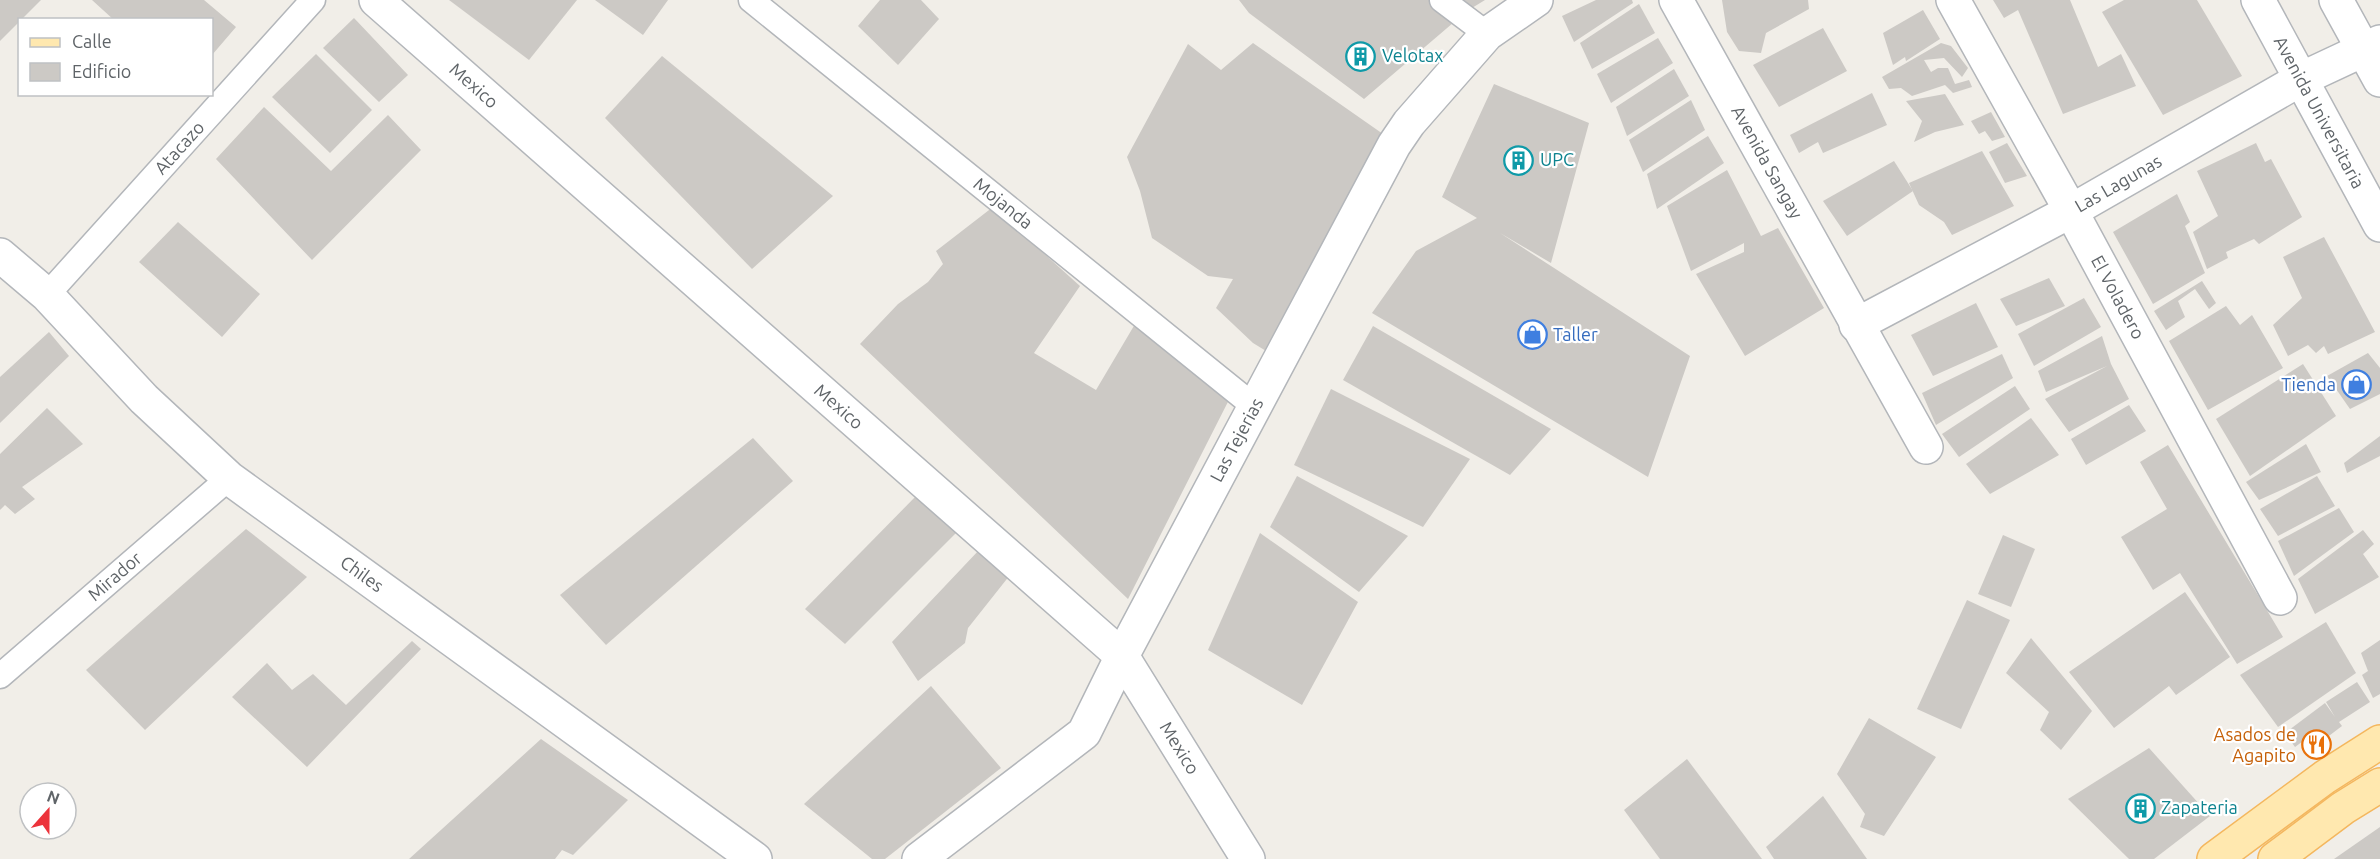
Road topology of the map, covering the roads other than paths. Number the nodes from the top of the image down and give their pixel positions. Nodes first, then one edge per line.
1 (313, 0) edge
2 (376, 0) edge
3 (751, 0) edge
4 (1442, 0) edge
5 (1536, 0) edge
6 (1676, 0) edge
7 (1953, 0) edge
8 (2258, 0) edge
9 (2336, 0) edge
10 (1487, 34) junction
11 (2372, 47) edge
12 (2301, 80) junction
13 (2380, 80) edge
14 (2071, 211) junction
15 (2380, 225) edge
16 (0, 255) edge
17 (47, 295) junction
18 (1856, 325) junction
19 (1255, 407) junction
20 (1926, 447) dead end
21 (229, 478) junction
22 (2280, 598) dead end
23 (1122, 656) junction
24 (0, 676) edge
25 (2380, 742) edge
26 (2380, 785) edge
27 (754, 859) edge
28 (919, 859) edge
29 (1248, 859) edge
30 (2214, 859) edge
31 (2275, 859) edge

1 - 17 lane, Atacazo
2 - 23 street, Mexico
3 - 19 lane, Mojanda
4 - 10 lane
5 - 10 street, Las Tejerias
6 - 18 street, Avenida Sangay
7 - 14 street, El Voladero
8 - 12 street, Avenida Universitaria
9 - 11 street
10 - 19 street, Las Tejerias
11 - 12 street, Las Lagunas
11 - 13 street
12 - 14 street, Las Lagunas
12 - 15 street, Avenida Universitaria
14 - 18 street, Las Lagunas
14 - 22 street, El Voladero
16 - 17 street, Chiles
17 - 21 street, Chiles
18 - 20 street, Avenida Sangay
19 - 23 street, Las Tejerias
21 - 24 lane, Mirador
21 - 27 street, Chiles
23 - 28 street, Las Tejerias
23 - 29 street, Mexico
25 - 30 main road
26 - 31 main road

